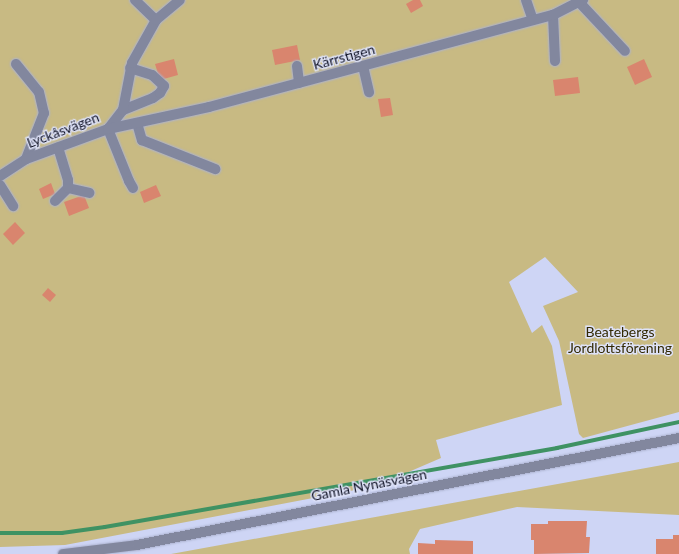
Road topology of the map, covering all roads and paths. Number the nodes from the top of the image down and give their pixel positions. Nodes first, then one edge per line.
1 (180, 0) edge
2 (526, 0) edge
3 (581, 1) edge
4 (142, 2) edge
5 (553, 15) junction
6 (156, 20) junction
7 (533, 20) junction
8 (625, 50) dead end
9 (556, 61) dead end
10 (16, 64) dead end
11 (297, 66) dead end
12 (363, 66) junction
13 (130, 68) junction
14 (299, 83) junction
15 (369, 92) dead end
16 (123, 110) junction
17 (137, 123) junction
18 (108, 129) junction
19 (58, 148) junction
20 (26, 159) junction
21 (215, 169) dead end
22 (0, 176) edge
23 (0, 185) edge
24 (68, 188) junction
25 (133, 188) dead end
26 (89, 193) dead end
27 (55, 201) dead end
28 (13, 206) dead end
29 (679, 438) edge
30 (63, 554) edge

1 - 6 street, Lyckåsvägen
2 - 7 street
3 - 5 street, Kärrstigen
3 - 8 street
4 - 6 street
5 - 7 street, Kärrstigen
5 - 9 street
6 - 13 street, Lyckåsvägen
7 - 12 street, Kärrstigen
10 - 20 street
11 - 14 street
12 - 14 street, Kärrstigen
12 - 15 street
13 - 16 street, Lyckåsvägen
13 - 16 street
14 - 17 street, Kärrstigen
16 - 18 street, Lyckåsvägen
17 - 18 street, Kärrstigen
17 - 21 street
18 - 19 street, Lyckåsvägen
18 - 25 street
19 - 20 street, Lyckåsvägen
19 - 24 street
20 - 22 street, Lyckåsvägen
23 - 28 street
24 - 26 street
24 - 27 street
29 - 30 street, Gamla Nynäsvägen

